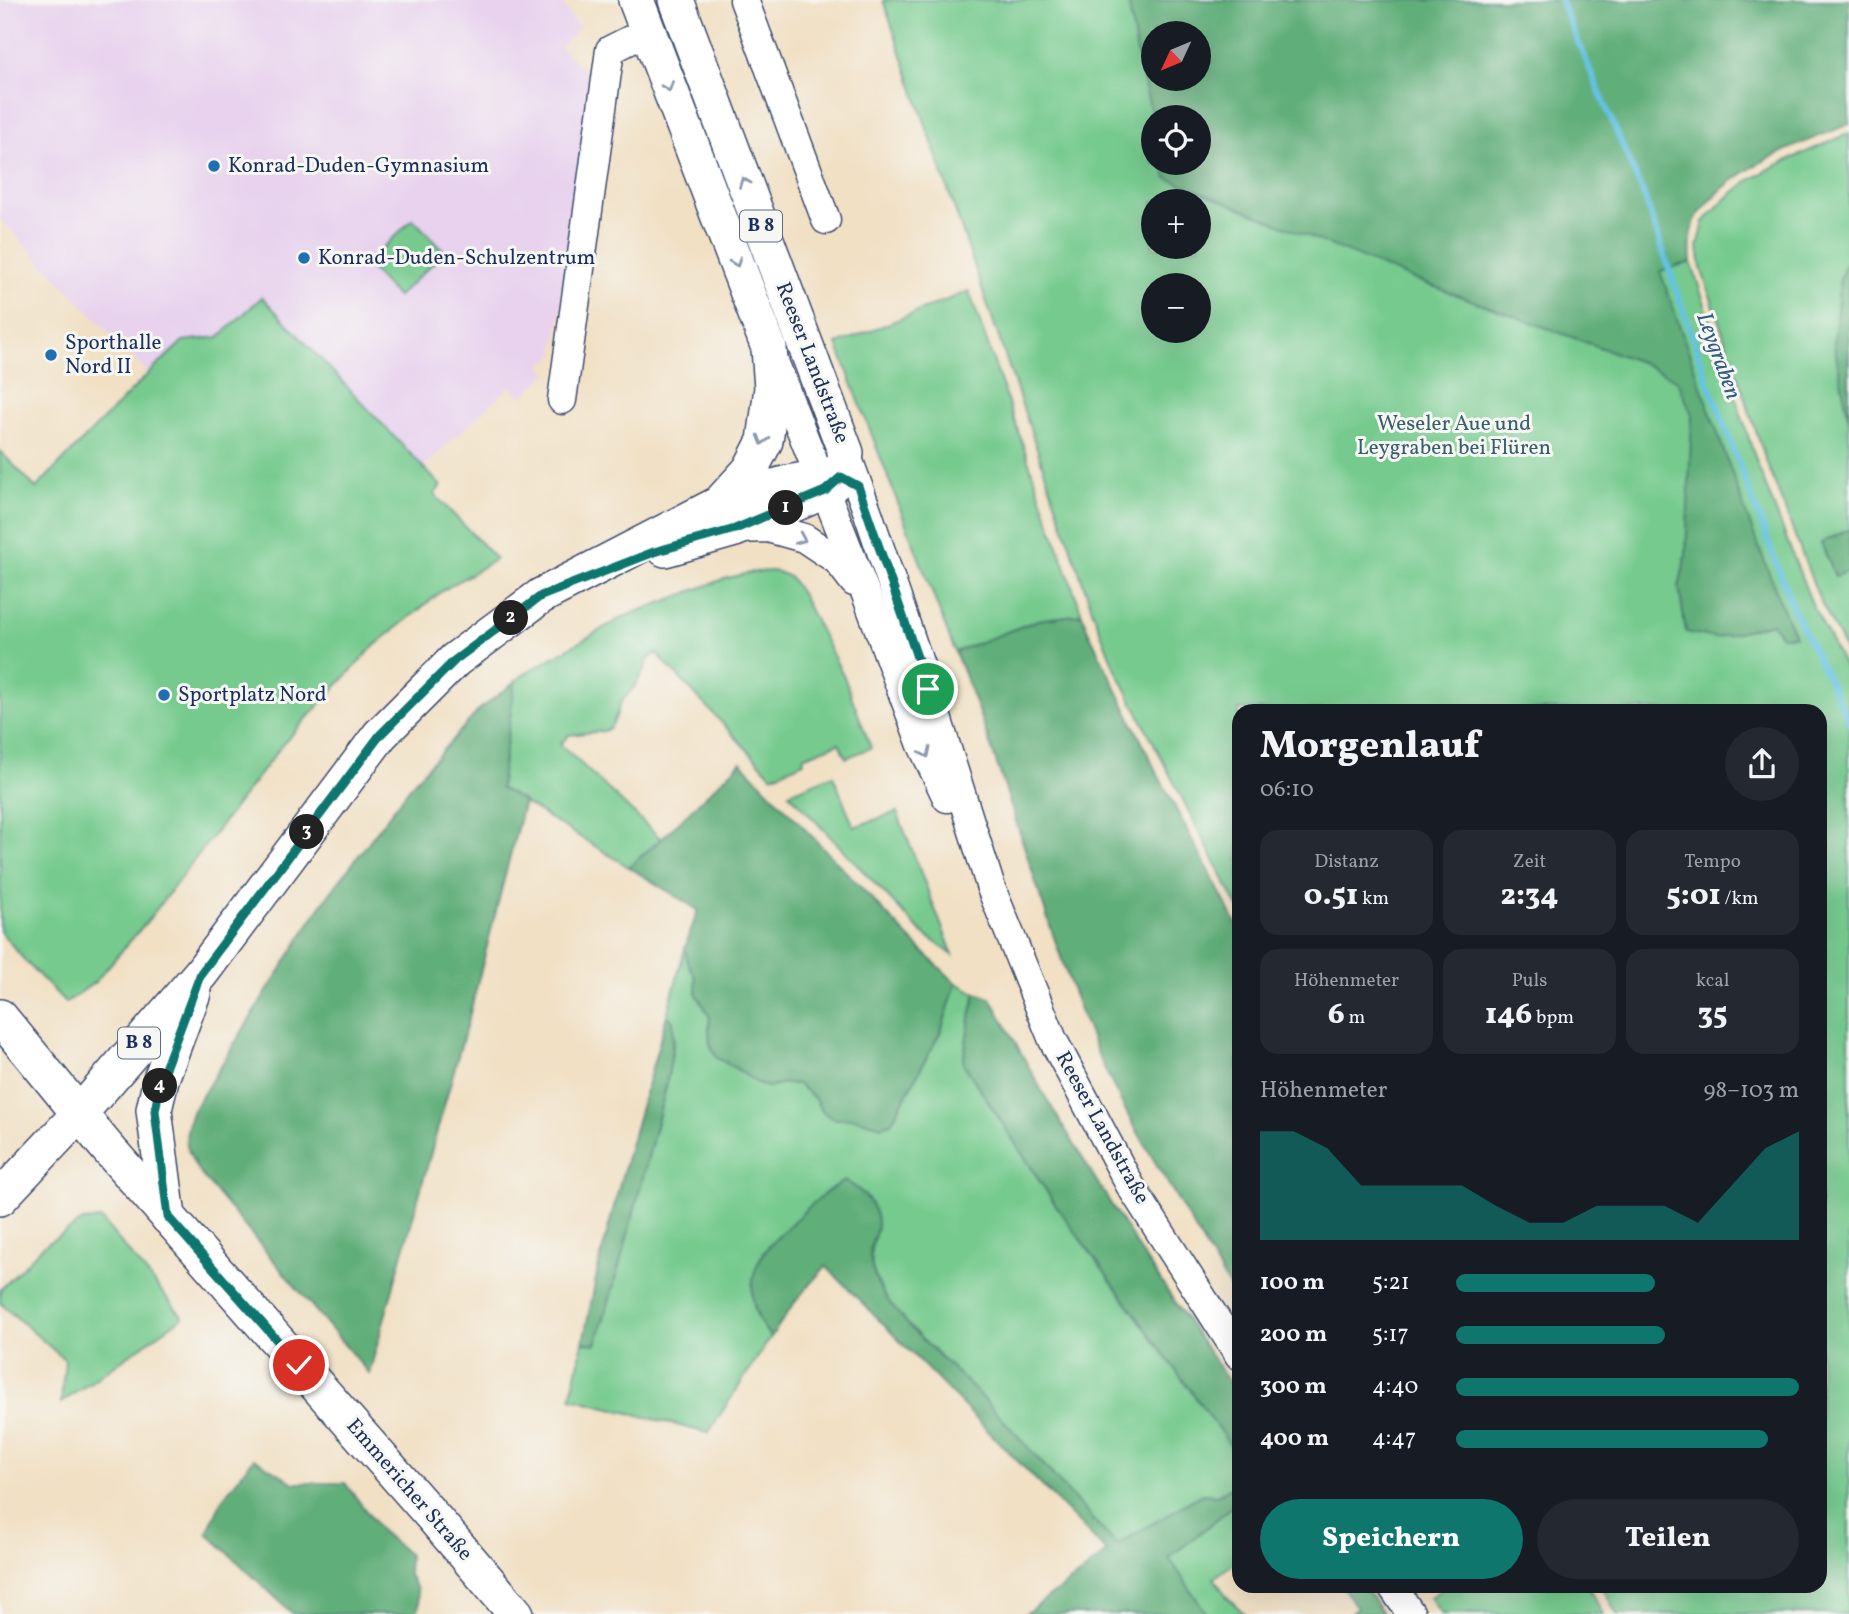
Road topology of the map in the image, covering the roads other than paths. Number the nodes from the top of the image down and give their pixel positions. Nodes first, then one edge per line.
1 (676, 0) edge
2 (744, 0) edge
3 (642, 16) edge
4 (826, 220) dead end
5 (769, 348) junction
6 (562, 400) dead end
7 (838, 476) junction
8 (727, 516) junction
9 (867, 597) junction
10 (991, 888) junction
11 (201, 973) junction
12 (0, 1017) edge
13 (79, 1114) junction
14 (0, 1198) edge
15 (168, 1217) junction
16 (1232, 1343) edge
17 (1397, 1593) edge
18 (516, 1614) edge
19 (1411, 1614) edge

7 -> 1 main road, Reeser Landstraße / B 8
2 - 4 street
3 -> 5 main road, Reeser Landstraße / B 8
3 - 6 street, Reeser Landstraße
5 - 7 street, Reeser Landstraße / B 8
5 -> 8 main road, B 8
7 - 8 main road, B 8
7 - 9 street, Reeser Landstraße
7 - 10 street, Reeser Landstraße
8 -> 9 street
8 - 11 main road, B 8
9 -> 10 street, Reeser Landstraße
10 - 16 street, Reeser Landstraße
11 - 13 main road, B 8
11 - 15 main road
12 - 13 main road, Emmericher Straße
13 - 14 main road
13 - 15 main road, Emmericher Straße
15 - 18 main road, Emmericher Straße
17 - 19 street

